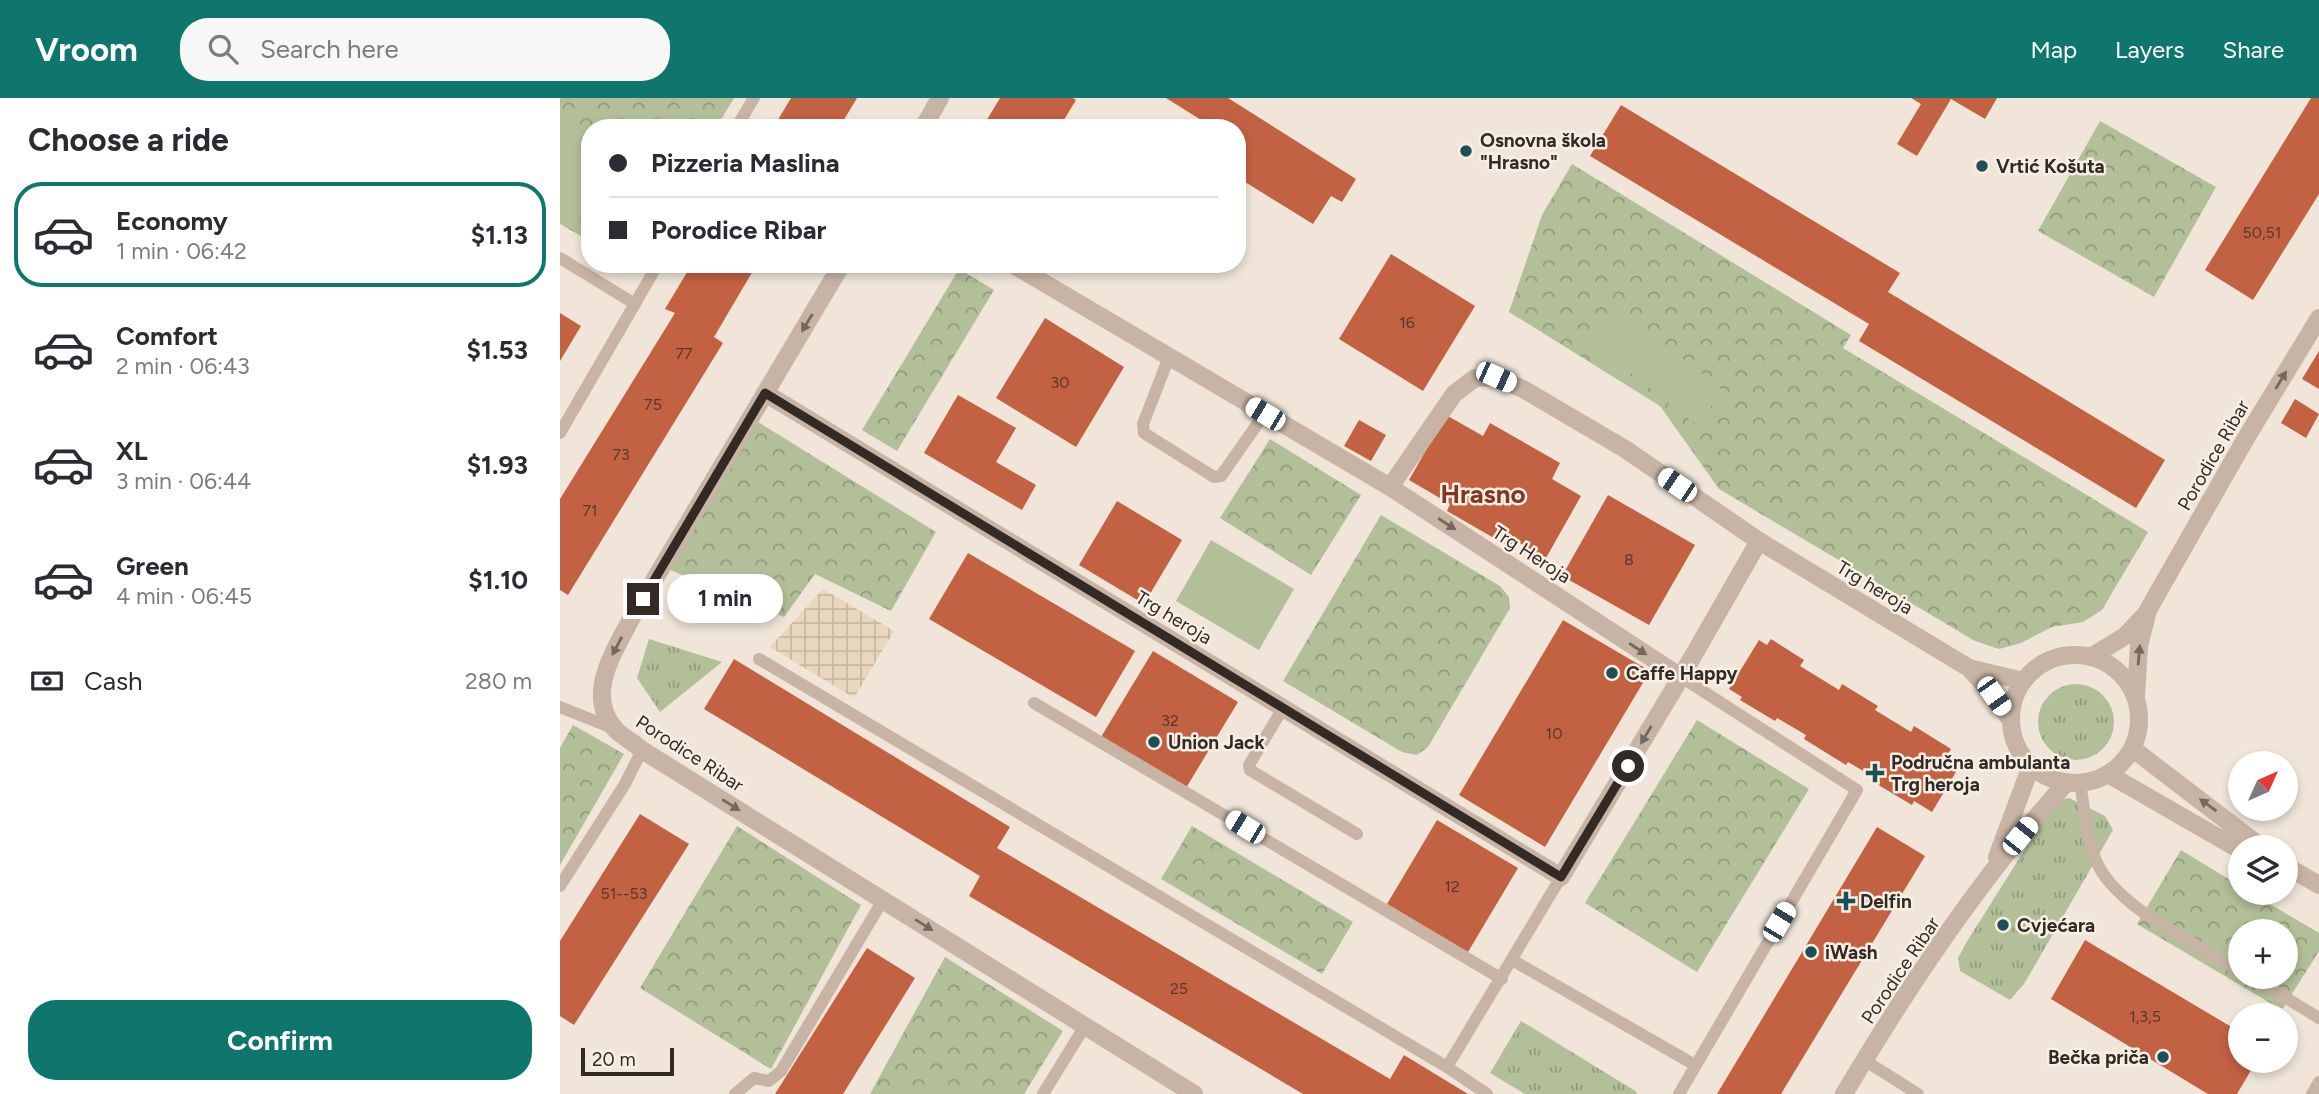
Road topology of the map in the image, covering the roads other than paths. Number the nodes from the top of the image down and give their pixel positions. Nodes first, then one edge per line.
1 (754, 98) edge
2 (940, 98) edge
3 (741, 119) edge
4 (928, 119) edge
5 (560, 258) edge
6 (581, 271) edge
7 (584, 273) edge
8 (653, 273) edge
9 (837, 273) edge
10 (1027, 273) edge
11 (635, 304) junction
12 (2319, 318) edge
13 (1169, 357) junction
14 (765, 393) junction
15 (1265, 414) junction
16 (560, 433) edge
17 (1390, 487) junction
18 (1759, 541) junction
19 (2146, 614) junction
20 (2091, 657) junction
21 (759, 659) dead end
22 (1969, 668) junction
23 (1681, 677) junction
24 (2023, 681) junction
25 (2136, 696) junction
26 (1034, 703) dead end
27 (1283, 708) junction
28 (562, 714) edge
29 (2010, 719) junction
30 (615, 729) junction
31 (2133, 749) junction
32 (642, 750) junction
33 (2031, 766) junction
34 (2108, 775) junction
35 (2073, 783) junction
36 (1357, 834) dead end
37 (2246, 835) edge
38 (2228, 843) edge
39 (1993, 870) junction
40 (2298, 873) edge
41 (1561, 877) junction
42 (2319, 885) edge
43 (560, 886) edge
44 (883, 900) junction
45 (1512, 960) junction
46 (2228, 964) edge
47 (1502, 979) junction
48 (2271, 989) edge
49 (2319, 1018) edge
50 (1085, 1026) junction
51 (1864, 1060) junction
52 (1695, 1065) junction
53 (1447, 1067) junction
54 (2319, 1083) edge
55 (735, 1094) edge
56 (1043, 1094) edge
57 (1194, 1094) edge
58 (1487, 1094) edge
59 (1679, 1094) edge
60 (1844, 1094) edge
61 (1917, 1094) edge
62 (2312, 1094) edge

1 - 3 lane
2 - 4 street
5 - 6 lane
7 - 11 lane
8 - 11 lane
9 -> 14 street, Porodice Ribar
10 - 13 street, Trg Heroja
11 - 16 lane
19 -> 12 street, Porodice Ribar
13 - 15 street, Trg Heroja
13 - 15 lane
14 - 27 street, Trg heroja
14 -> 30 street, Porodice Ribar
15 - 17 street, Trg Heroja
17 - 18 street, Trg heroja
17 -> 23 street, Trg Heroja
18 - 22 street, Trg heroja
18 - 23 street
19 - 20 street, Porodice Ribar
25 -> 19 street, Porodice Ribar
20 - 24 street
20 - 25 street
21 - 53 lane
22 - 24 street, Trg heroja
22 - 29 street, Trg heroja
23 -> 41 street
23 - 52 lane
24 - 29 street
25 - 31 street
26 - 47 lane
27 - 36 lane
27 - 41 street, Trg heroja
28 - 30 lane
29 - 33 street
30 - 32 street, Porodice Ribar
31 - 34 street
37 -> 31 street
32 - 43 lane
32 -> 44 street, Porodice Ribar
33 - 35 street
33 - 39 street, Porodice Ribar
34 - 35 street
34 - 38 street
35 - 39 street, Porodice Ribar
35 - 46 lane
39 - 51 street, Porodice Ribar
40 - 42 street
41 - 45 lane
44 -> 50 street, Porodice Ribar
44 - 55 lane
45 - 47 lane
45 - 52 lane
47 - 53 lane
48 - 49 lane
50 - 56 lane
50 - 57 street, Porodice Ribar
51 - 60 street, Porodice Ribar
51 - 61 lane
52 - 59 lane
53 - 58 lane
54 - 62 lane

